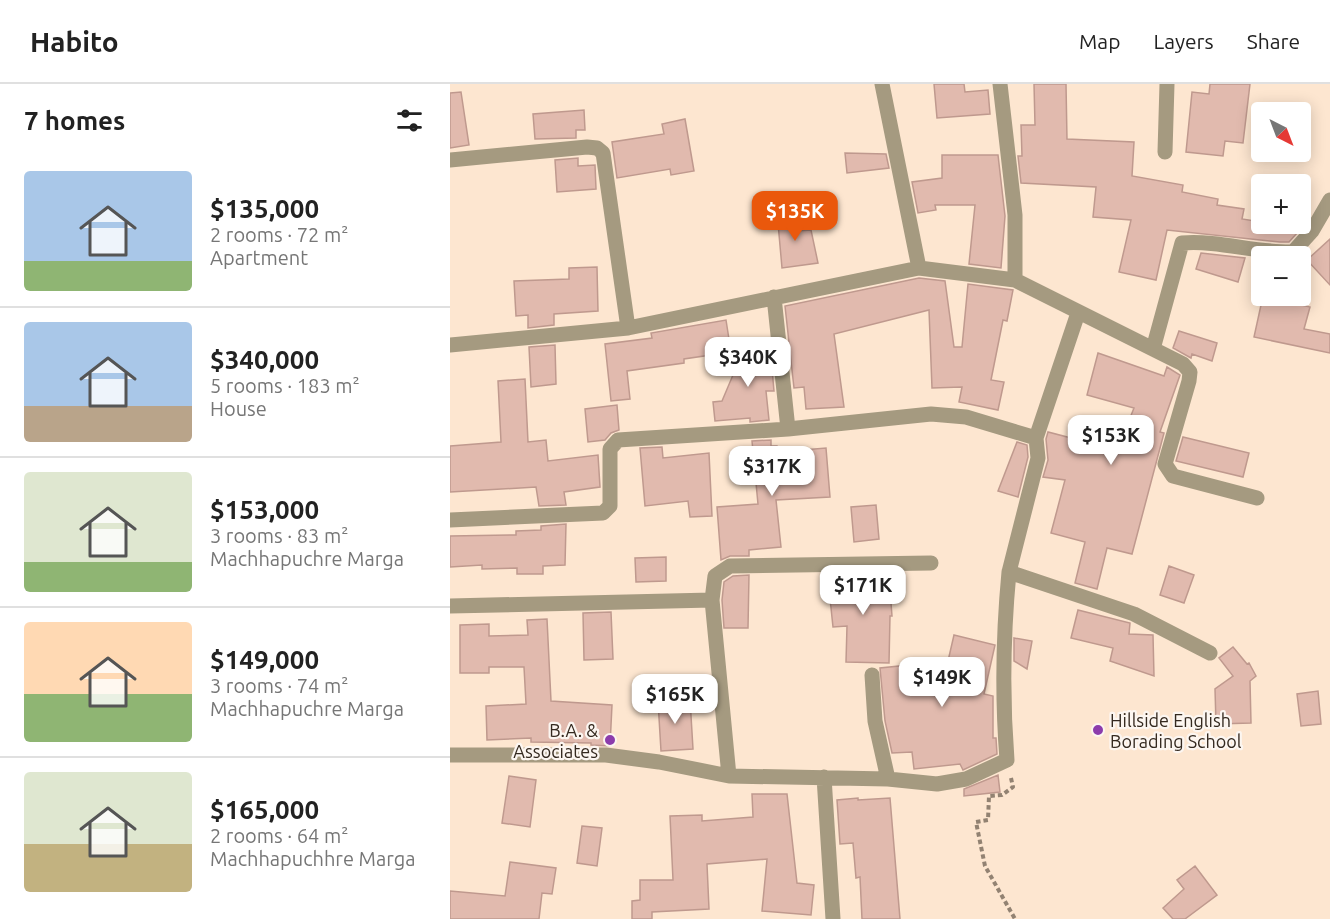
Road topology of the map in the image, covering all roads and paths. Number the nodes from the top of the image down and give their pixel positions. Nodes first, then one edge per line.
1 (882, 84) edge
2 (1000, 84) edge
3 (1167, 84) edge
4 (1165, 152) dead end
5 (450, 160) edge
6 (1330, 200) edge
7 (920, 268) junction
8 (1015, 280) junction
9 (774, 297) junction
10 (1078, 312) junction
11 (628, 328) junction
12 (450, 345) edge
13 (1153, 349) junction
14 (788, 429) junction
15 (1035, 438) junction
16 (1257, 498) dead end
17 (450, 520) edge
18 (931, 563) dead end
19 (1009, 572) junction
20 (712, 600) junction
21 (450, 606) edge
22 (1210, 653) dead end
23 (872, 675) dead end
24 (450, 755) edge
25 (1007, 760) junction
26 (729, 776) junction
27 (824, 777) junction
28 (888, 779) junction
29 (833, 919) edge
30 (1015, 919) edge

1 - 7 street
2 - 8 street
3 - 4 street
5 - 11 street
6 - 13 street
7 - 8 street
7 - 9 street
8 - 10 street
9 - 11 street
9 - 14 street
10 - 13 street
10 - 15 street
11 - 12 street
13 - 16 street
14 - 15 street
14 - 17 street
15 - 19 street
18 - 20 street
19 - 22 street
19 - 25 street
20 - 21 street
20 - 26 street
23 - 28 street
24 - 26 street
25 - 28 street
25 - 30 path
26 - 27 street
27 - 28 street
27 - 29 street

